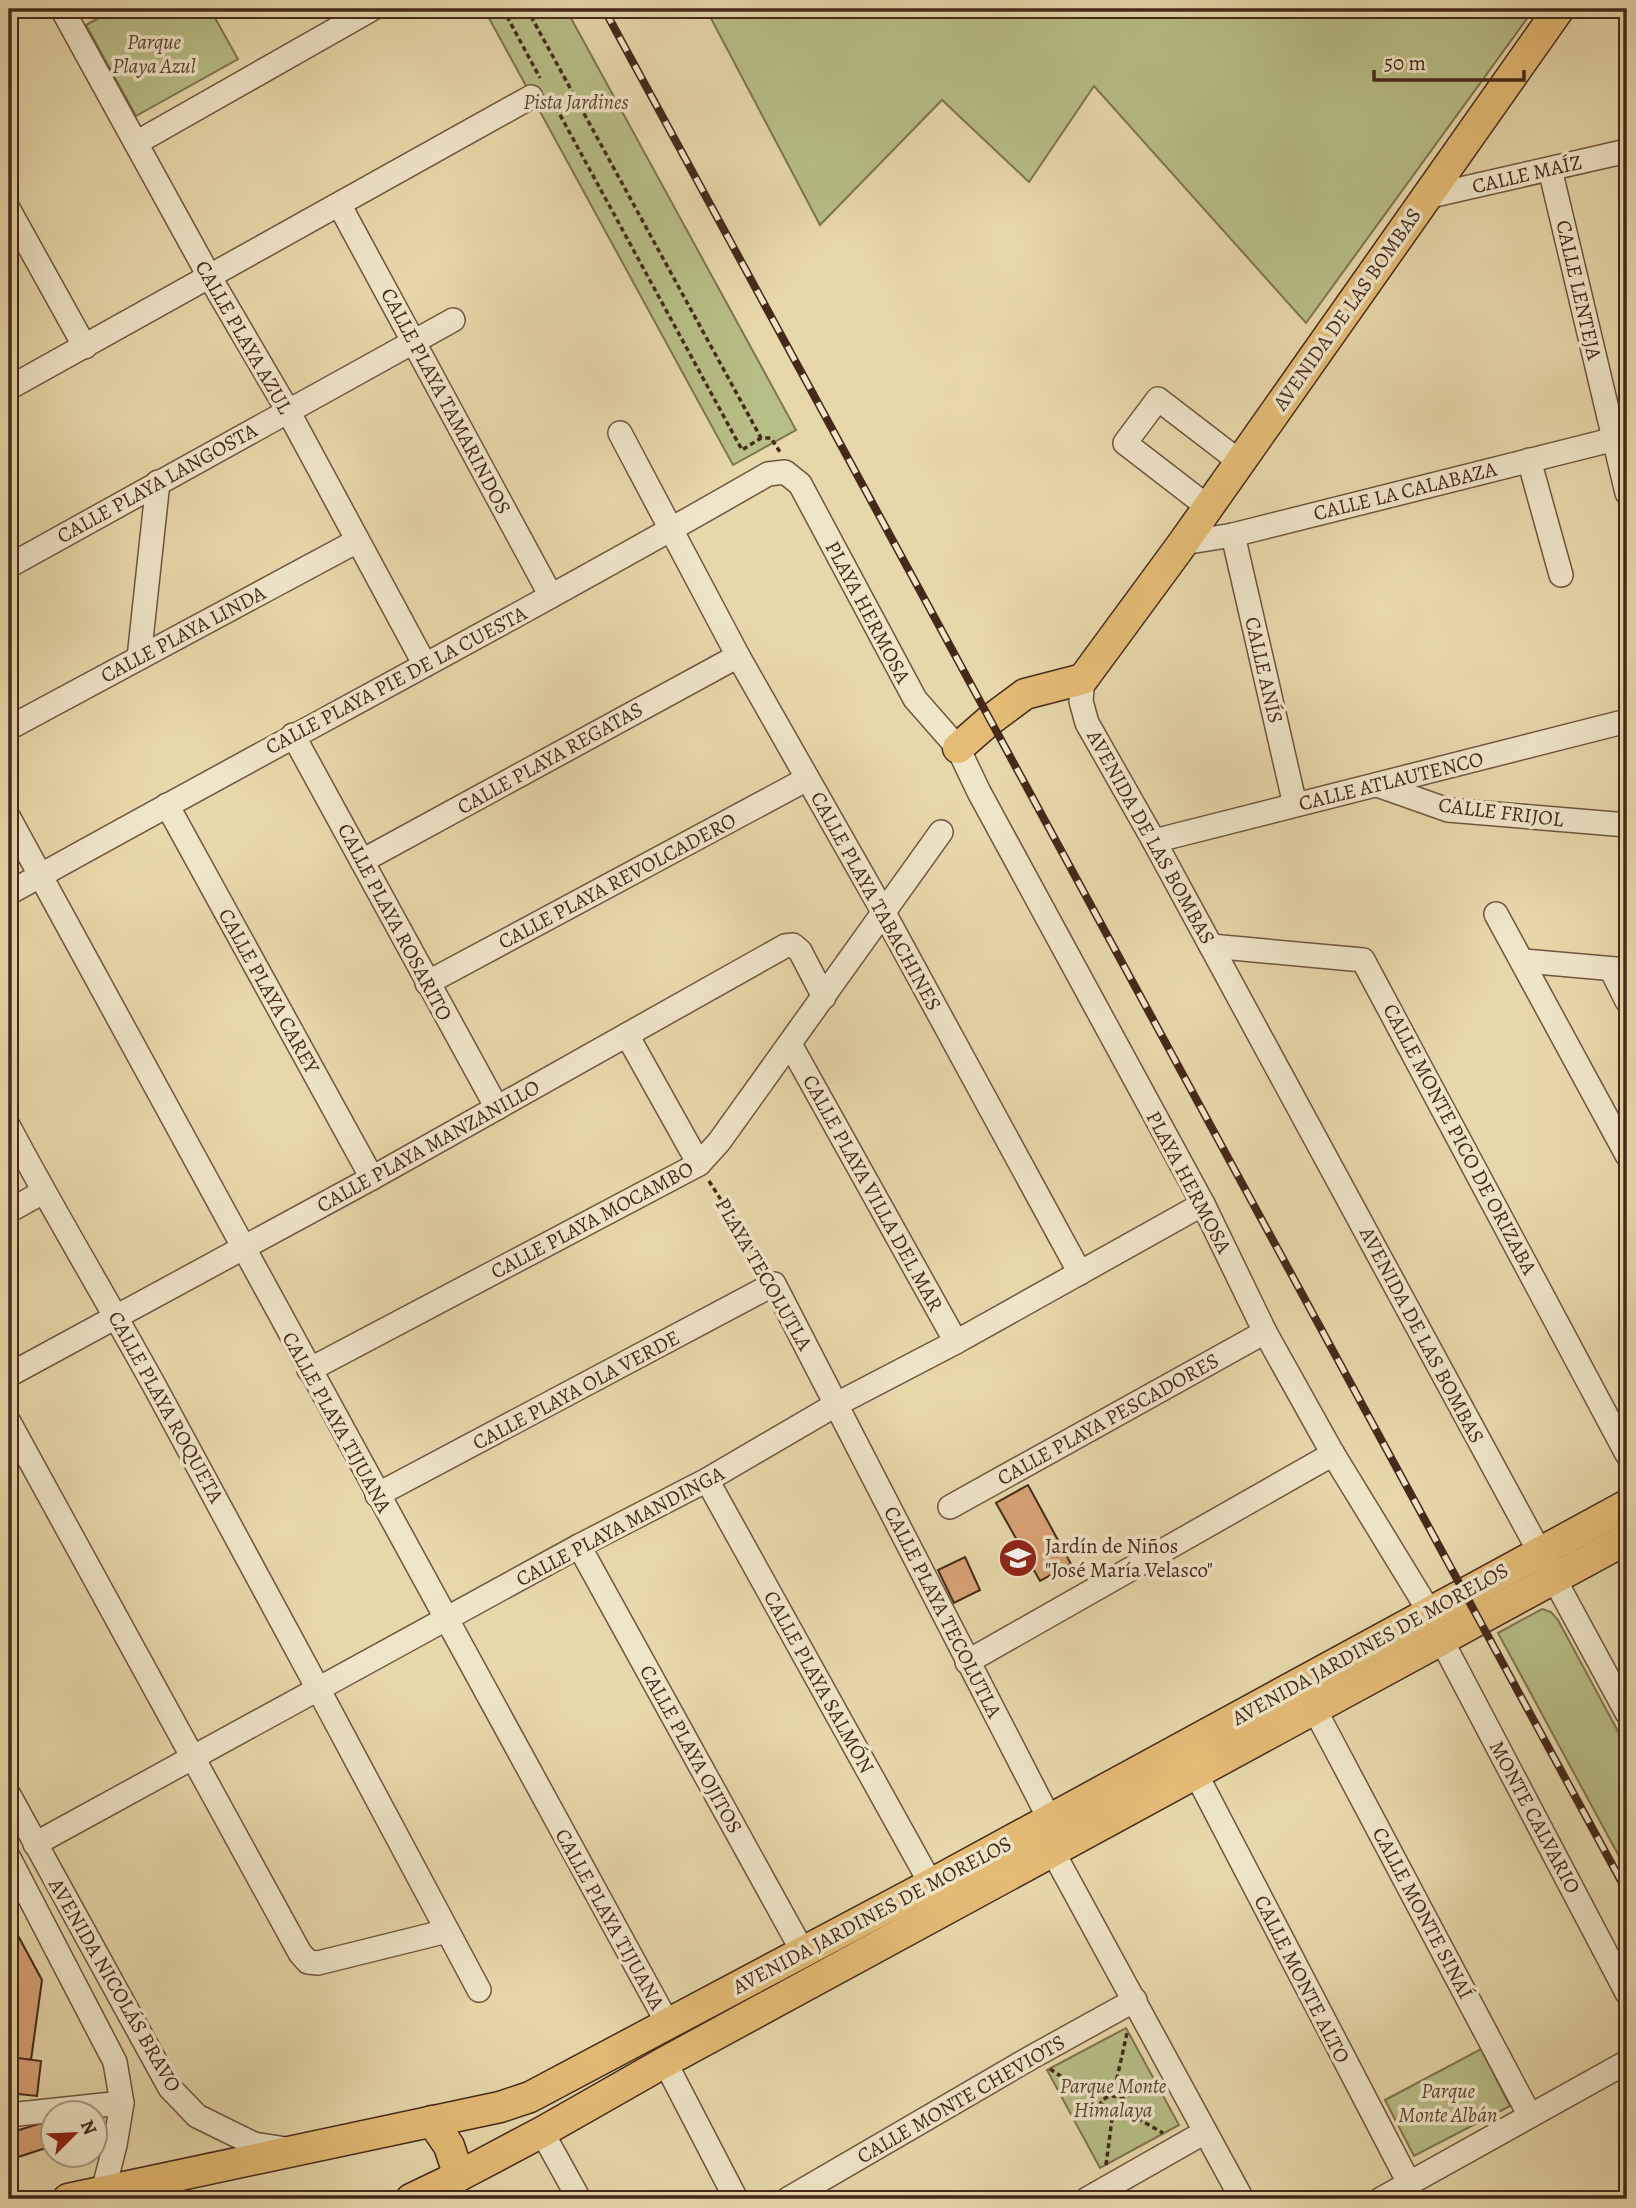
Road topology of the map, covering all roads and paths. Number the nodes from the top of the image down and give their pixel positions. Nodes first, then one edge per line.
1 (372, 9) edge
2 (503, 9) edge
3 (527, 9) edge
4 (1559, 9) edge
5 (70, 11) edge
6 (542, 93) junction
7 (136, 143) junction
8 (1627, 150) edge
9 (1550, 169) junction
10 (1426, 197) junction
11 (340, 206) junction
12 (9, 210) edge
13 (209, 276) junction
14 (453, 320) dead end
15 (414, 341) junction
16 (85, 347) junction
17 (9, 388) edge
18 (288, 411) junction
19 (620, 433) dead end
20 (1620, 437) edge
21 (1529, 460) junction
22 (1240, 462) junction
23 (785, 472) joint
24 (158, 482) junction
25 (1627, 493) edge
26 (1208, 507) junction
27 (673, 529) junction
28 (1233, 535) junction
29 (358, 541) junction
30 (1183, 544) junction
31 (9, 566) edge
32 (1561, 575) dead end
33 (551, 596) junction
34 (738, 656) junction
35 (139, 658) junction
36 (425, 665) junction
37 (1083, 679) junction
38 (1627, 722) edge
39 (9, 727) edge
40 (292, 736) junction
41 (958, 748) junction
42 (807, 779) junction
43 (1377, 785) junction
44 (167, 804) junction
45 (1295, 805) junction
46 (9, 818) edge
47 (1627, 825) edge
48 (941, 832) dead end
49 (1154, 841) junction
50 (362, 861) junction
51 (40, 875) junction
52 (9, 893) edge
53 (884, 913) junction
54 (1496, 915) dead end
55 (1211, 946) junction
56 (1524, 961) junction
57 (1619, 969) edge
58 (427, 983) junction
59 (824, 997) junction
60 (1627, 1002) edge
61 (628, 1035) junction
62 (790, 1044) junction
63 (497, 1108) junction
64 (9, 1127) edge
65 (1627, 1156) edge
66 (699, 1164) junction
67 (372, 1178) junction
68 (43, 1192) junction
69 (1203, 1204) junction
70 (9, 1211) edge
71 (242, 1246) junction
72 (1080, 1273) junction
73 (774, 1284) junction
74 (116, 1315) junction
75 (1265, 1332) junction
76 (956, 1342) junction
77 (309, 1370) junction
78 (9, 1375) edge
79 (837, 1404) junction
80 (9, 1422) edge
81 (1333, 1454) junction
82 (1627, 1454) edge
83 (707, 1480) junction
84 (377, 1496) junction
85 (1627, 1504) edge
86 (950, 1507) dead end
87 (1627, 1539) edge
88 (579, 1546) junction
89 (1539, 1551) junction
90 (1554, 1578) junction
91 (1429, 1611) junction
92 (447, 1619) junction
93 (1442, 1641) junction
94 (967, 1662) junction
95 (320, 1689) junction
96 (1315, 1710) junction
97 (1627, 1713) edge
98 (192, 1759) junction
99 (1196, 1774) junction
100 (1111, 1786) junction
101 (9, 1795) edge
102 (1126, 1814) junction
103 (1050, 1820) junction
104 (35, 1844) junction
105 (1053, 1852) junction
106 (9, 1858) edge
107 (931, 1884) junction
108 (16, 1885) edge
109 (447, 1931) junction
110 (803, 1952) junction
111 (99, 1962) junction
112 (73, 1977) junction
113 (479, 1990) dead end
114 (1627, 1993) edge
115 (1135, 2000) junction
116 (668, 2024) junction
117 (1032, 2057) junction
118 (665, 2062) junction
119 (1627, 2062) edge
120 (1175, 2076) junction
121 (1114, 2096) junction
122 (1120, 2099) junction
123 (122, 2103) junction
124 (1101, 2103) junction
125 (1123, 2110) junction
126 (9, 2115) edge
127 (1530, 2116) junction
128 (1112, 2119) junction
129 (432, 2121) junction
130 (542, 2132) junction
131 (1205, 2132) junction
132 (1184, 2144) junction
133 (296, 2151) junction
134 (459, 2176) junction
135 (1409, 2183) junction
136 (102, 2195) edge
137 (1095, 2195) edge
138 (68, 2199) edge
139 (413, 2199) edge
140 (579, 2199) edge
141 (736, 2199) edge
142 (788, 2199) edge
143 (1242, 2199) edge
144 (1381, 2199) edge

1 - 7 street
2 - 6 path
3 - 6 path
4 - 10 main road, AVENIDA DE LAS BOMBAS
5 - 7 street, CALLE PLAYA AZUL
6 - 11 street
7 - 13 street, CALLE PLAYA AZUL
8 - 9 street, CALLE MAÍZ
9 - 10 street, CALLE MAÍZ
9 - 20 street, CALLE LENTEJA
10 - 22 main road, AVENIDA DE LAS BOMBAS
11 - 13 street
11 - 15 street, CALLE PLAYA TAMARINDOS
12 - 16 street
13 - 16 street
13 - 18 street, CALLE PLAYA AZUL
14 - 15 street, CALLE PLAYA LANGOSTA
15 - 18 street, CALLE PLAYA LANGOSTA
15 - 33 street, CALLE PLAYA TAMARINDOS
16 - 17 street
18 - 24 street, CALLE PLAYA LANGOSTA
18 - 29 street, CALLE PLAYA AZUL
19 - 27 street, CALLE PLAYA TABACHINES
20 - 21 street, CALLE LA CALABAZA
20 - 25 street, CALLE LENTEJA
21 - 28 street, CALLE LA CALABAZA
21 - 32 street
22 - 26 main road, AVENIDA DE LAS BOMBAS
22 - 26 street
23 - 27 street, CALLE PLAYA PIE DE LA CUESTA
23 - 41 street, PLAYA HERMOSA
24 - 31 street, CALLE PLAYA LANGOSTA
24 - 35 street
26 - 30 main road, AVENIDA DE LAS BOMBAS
27 - 33 street, CALLE PLAYA PIE DE LA CUESTA
27 - 34 street, CALLE PLAYA TABACHINES
28 - 30 street, CALLE LA CALABAZA
28 - 45 street, CALLE ANÍS
29 - 35 street, CALLE PLAYA LINDA
29 - 36 street, CALLE PLAYA AZUL
30 - 37 main road, AVENIDA DE LAS BOMBAS
33 - 36 street, CALLE PLAYA PIE DE LA CUESTA
34 - 42 street, CALLE PLAYA TABACHINES
34 - 50 street, CALLE PLAYA REGATAS
35 - 39 street, CALLE PLAYA LINDA
36 - 40 street, CALLE PLAYA PIE DE LA CUESTA
37 - 41 main road
37 - 49 street, AVENIDA DE LAS BOMBAS
38 - 43 street, CALLE ATLAUTENCO
40 - 44 street, CALLE PLAYA PIE DE LA CUESTA
40 - 50 street, CALLE PLAYA ROSARITO
41 - 69 street, PLAYA HERMOSA
42 - 53 street, CALLE PLAYA TABACHINES
42 - 58 street, CALLE PLAYA REVOLCADERO
43 - 45 street, CALLE ATLAUTENCO
43 - 47 street, CALLE FRIJOL
44 - 51 street, CALLE PLAYA PIE DE LA CUESTA
44 - 67 street, CALLE PLAYA CAREY
45 - 49 street, CALLE ATLAUTENCO
46 - 51 street, CALLE PLAYA TIJUANA
48 - 53 street, CALLE PLAYA MOCAMBO
49 - 55 street, AVENIDA DE LAS BOMBAS
50 - 58 street, CALLE PLAYA ROSARITO
51 - 52 street, CALLE PLAYA PIE DE LA CUESTA
51 - 71 street, CALLE PLAYA TIJUANA
53 - 59 street, CALLE PLAYA MOCAMBO
53 - 72 street, CALLE PLAYA TABACHINES
54 - 56 street
55 - 82 street, CALLE MONTE PICO DE ORIZABA
55 - 89 street, AVENIDA DE LAS BOMBAS
56 - 57 street
56 - 65 street
57 - 60 street
58 - 63 street, CALLE PLAYA ROSARITO
59 - 61 street, CALLE PLAYA MANZANILLO
59 - 62 street, CALLE PLAYA MOCAMBO
61 - 63 street, CALLE PLAYA MANZANILLO
61 - 66 street
62 - 66 street, CALLE PLAYA MOCAMBO
62 - 76 street, CALLE PLAYA VILLA DEL MAR
63 - 67 street, CALLE PLAYA MANZANILLO
64 - 68 street, CALLE PLAYA ROQUETA
66 - 73 path, PLAYA TECOLUTLA
66 - 77 street, CALLE PLAYA MOCAMBO
67 - 71 street, CALLE PLAYA MANZANILLO
68 - 70 street
68 - 74 street, CALLE PLAYA ROQUETA
69 - 72 street, CALLE PLAYA MANDINGA
69 - 75 street, PLAYA HERMOSA
71 - 74 street, CALLE PLAYA MANZANILLO
71 - 77 street, CALLE PLAYA TIJUANA
72 - 76 street, CALLE PLAYA MANDINGA
73 - 79 street, PLAYA TECOLUTLA
73 - 84 street, CALLE PLAYA OLA VERDE
74 - 78 street, CALLE PLAYA MANZANILLO
74 - 95 street, CALLE PLAYA ROQUETA
75 - 81 street, PLAYA HERMOSA
75 - 86 street, CALLE PLAYA PESCADORES
76 - 79 street, CALLE PLAYA MANDINGA
77 - 84 street, CALLE PLAYA TIJUANA
79 - 83 street, CALLE PLAYA MANDINGA
79 - 94 street, CALLE PLAYA TECOLUTLA
80 - 98 street
81 - 91 street, PLAYA HERMOSA
81 - 94 street
83 - 88 street, CALLE PLAYA MANDINGA
83 - 107 street, CALLE PLAYA SALMÓN
84 - 92 street, CALLE PLAYA TIJUANA
85 - 89 main road, AVENIDA JARDINES DE MORELOS
87 - 90 main road, AVENIDA JARDINES DE MORELOS
88 - 92 street, CALLE PLAYA MANDINGA
88 - 110 street, CALLE PLAYA OJITOS
89 - 90 street, AVENIDA DE LAS BOMBAS
89 - 91 main road, AVENIDA JARDINES DE MORELOS
90 - 93 main road, AVENIDA JARDINES DE MORELOS
90 - 97 street, AVENIDA DE LAS BOMBAS
91 - 100 main road, AVENIDA JARDINES DE MORELOS
92 - 95 street, CALLE PLAYA MANDINGA
92 - 116 street, CALLE PLAYA TIJUANA
93 - 96 main road, AVENIDA JARDINES DE MORELOS
93 - 114 street, MONTE CALVARIO
94 - 103 street, CALLE PLAYA TECOLUTLA
95 - 98 street, CALLE PLAYA MANDINGA
95 - 109 street, CALLE PLAYA ROQUETA
96 - 99 main road, AVENIDA JARDINES DE MORELOS
96 - 127 street, CALLE MONTE SINAÍ
98 - 104 street, CALLE PLAYA MANDINGA
98 - 109 street
99 - 102 main road, AVENIDA JARDINES DE MORELOS
99 - 135 street, CALLE MONTE ALTO
100 - 102 main road
100 - 103 main road, AVENIDA JARDINES DE MORELOS
101 - 104 street, AVENIDA NICOLÁS BRAVO
102 - 105 main road, AVENIDA JARDINES DE MORELOS
103 - 107 main road, AVENIDA JARDINES DE MORELOS
104 - 111 street, AVENIDA NICOLÁS BRAVO
105 - 115 street
105 - 118 main road, AVENIDA JARDINES DE MORELOS
106 - 108 street, AVENIDA NICOLÁS BRAVO
107 - 110 main road, AVENIDA JARDINES DE MORELOS
108 - 112 street, AVENIDA NICOLÁS BRAVO
109 - 113 street, CALLE PLAYA ROQUETA
110 - 116 main road, AVENIDA JARDINES DE MORELOS
111 - 112 street
111 - 133 street, AVENIDA NICOLÁS BRAVO
112 - 123 street, AVENIDA NICOLÁS BRAVO
115 - 117 street, CALLE MONTE CHEVIOTS
115 - 120 street
115 - 121 path
116 - 129 main road, AVENIDA JARDINES DE MORELOS
117 - 124 path
117 - 142 street, CALLE MONTE CHEVIOTS
118 - 130 main road, AVENIDA JARDINES DE MORELOS
118 - 141 street
119 - 127 street
120 - 122 path
120 - 131 street
121 - 122 path
121 - 124 path
122 - 125 path
123 - 126 street
123 - 136 street, AVENIDA NICOLÁS BRAVO
124 - 128 path
125 - 128 path
125 - 132 path
127 - 135 street
128 - 137 path
129 - 133 main road, AVENIDA JARDINES DE MORELOS
129 - 134 main road
130 - 134 main road, AVENIDA JARDINES DE MORELOS
130 - 140 street
131 - 132 street
131 - 143 street
132 - 137 street
133 - 136 main road, AVENIDA JARDINES DE MORELOS
134 - 139 main road, AVENIDA JARDINES DE MORELOS
135 - 144 street
136 - 138 main road, AVENIDA JARDINES DE MORELOS

